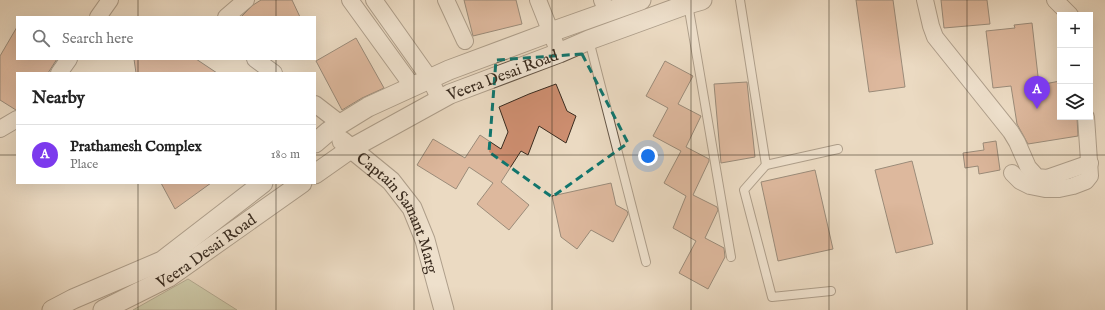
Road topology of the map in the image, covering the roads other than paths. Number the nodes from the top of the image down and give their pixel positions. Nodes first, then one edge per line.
1 (110, 0) edge
2 (246, 0) edge
3 (350, 0) edge
4 (374, 0) edge
5 (446, 0) edge
6 (538, 0) edge
7 (641, 0) edge
8 (740, 0) edge
9 (926, 0) edge
10 (1054, 0) edge
11 (695, 2) edge
12 (604, 6) edge
13 (1067, 12) edge
14 (99, 16) edge
15 (227, 16) edge
16 (551, 32) junction
17 (589, 40) junction
18 (465, 41) dead end
19 (559, 53) junction
20 (68, 60) edge
21 (256, 60) edge
22 (61, 72) edge
23 (273, 72) edge
24 (430, 79) junction
25 (413, 87) junction
26 (440, 100) junction
27 (316, 106) edge
28 (16, 120) edge
29 (1086, 120) edge
30 (0, 129) edge
31 (329, 133) edge
32 (352, 148) junction
33 (838, 149) dead end
34 (1090, 163) junction
35 (766, 165) junction
36 (316, 173) edge
37 (1012, 173) dead end
38 (262, 184) edge
39 (300, 184) edge
40 (731, 257) dead end
41 (175, 262) junction
42 (646, 262) dead end
43 (831, 291) dead end
44 (52, 310) edge
45 (103, 310) edge
46 (444, 310) edge

1 - 14 street
2 - 15 street
3 - 25 street
4 - 24 street
5 - 18 street
6 - 16 street
7 - 12 street
8 - 35 lane
9 - 34 street
10 - 13 street
11 - 17 street, Veera Desai Road
11 - 40 lane
12 - 16 street
16 - 19 street
16 - 24 street
17 - 19 street, Veera Desai Road
17 - 42 lane
19 - 26 street, Veera Desai Road
20 - 22 street
21 - 23 street
24 - 25 street
24 - 26 street
25 - 31 street
26 - 32 street, Veera Desai Road
27 - 31 street
28 - 30 street
29 - 34 street
31 - 32 street, Captain Samant Marg
32 - 36 street, Veera Desai Road
32 - 46 street, Captain Samant Marg
33 - 35 lane
34 - 37 street
35 - 43 lane
38 - 41 street
39 - 41 street, Veera Desai Road
41 - 44 street
41 - 45 street, Veera Desai Road

